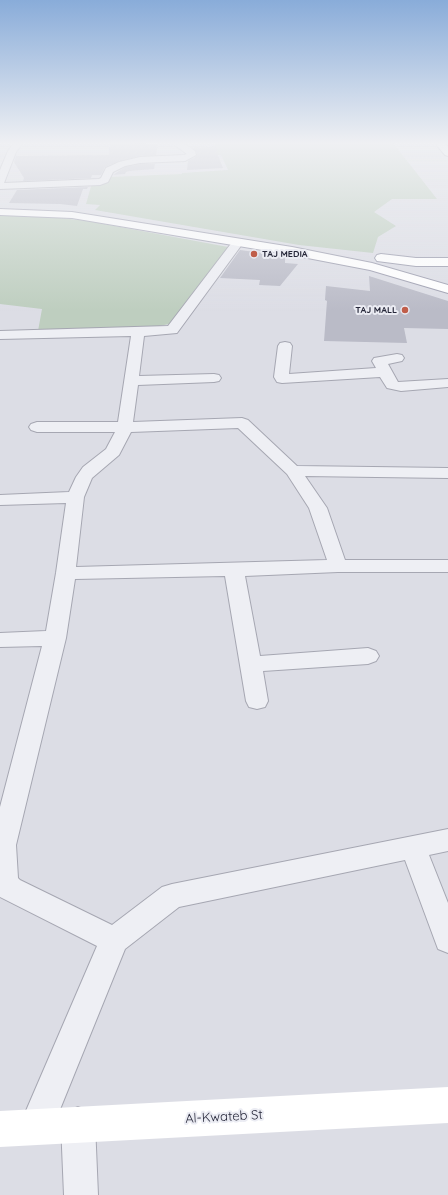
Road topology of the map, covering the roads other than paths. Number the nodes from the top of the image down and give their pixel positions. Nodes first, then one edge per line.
1 (0, 208) edge
2 (0, 212) edge
3 (122, 220) junction
4 (237, 243) junction
5 (448, 262) edge
6 (448, 289) edge
7 (138, 332) junction
8 (0, 335) edge
9 (285, 346) dead end
10 (397, 358) dead end
11 (385, 372) junction
12 (214, 378) dead end
13 (131, 381) junction
14 (448, 384) edge
15 (37, 427) dead end
16 (125, 427) junction
17 (293, 471) junction
18 (448, 473) edge
19 (75, 497) junction
20 (0, 500) edge
21 (338, 566) junction
22 (448, 566) edge
23 (234, 570) junction
24 (66, 573) junction
25 (55, 638) junction
26 (0, 640) edge
27 (368, 656) dead end
28 (251, 664) junction
29 (257, 701) dead end
30 (448, 840) edge
31 (2, 845) edge
32 (413, 847) junction
33 (114, 940) junction
34 (448, 940) edge
35 (448, 1105) edge
36 (78, 1124) junction
37 (36, 1127) junction
38 (0, 1129) edge
39 (82, 1195) edge

1 - 3 main road
2 - 3 main road
3 - 4 main road
3 - 5 main road
4 - 6 main road
4 - 7 street
7 - 8 street
7 - 13 street
9 - 11 street
10 - 11 street
11 - 14 street
12 - 13 street
13 - 16 street
15 - 16 street
16 - 17 street
16 - 19 street
17 - 18 street
17 - 21 street
19 - 20 street
19 - 24 street
21 - 22 street
21 - 23 street
23 - 24 street
23 - 28 street
24 - 25 street
25 - 26 street
25 - 31 street
27 - 28 street
28 - 29 street
30 - 32 street
31 - 33 street
32 - 33 street
32 - 34 street
33 - 37 street
35 - 36 main road, Al-Kwateb St
36 - 37 main road, Al-Kwateb St
36 - 39 street
37 - 38 main road, Al-Kwateb St

